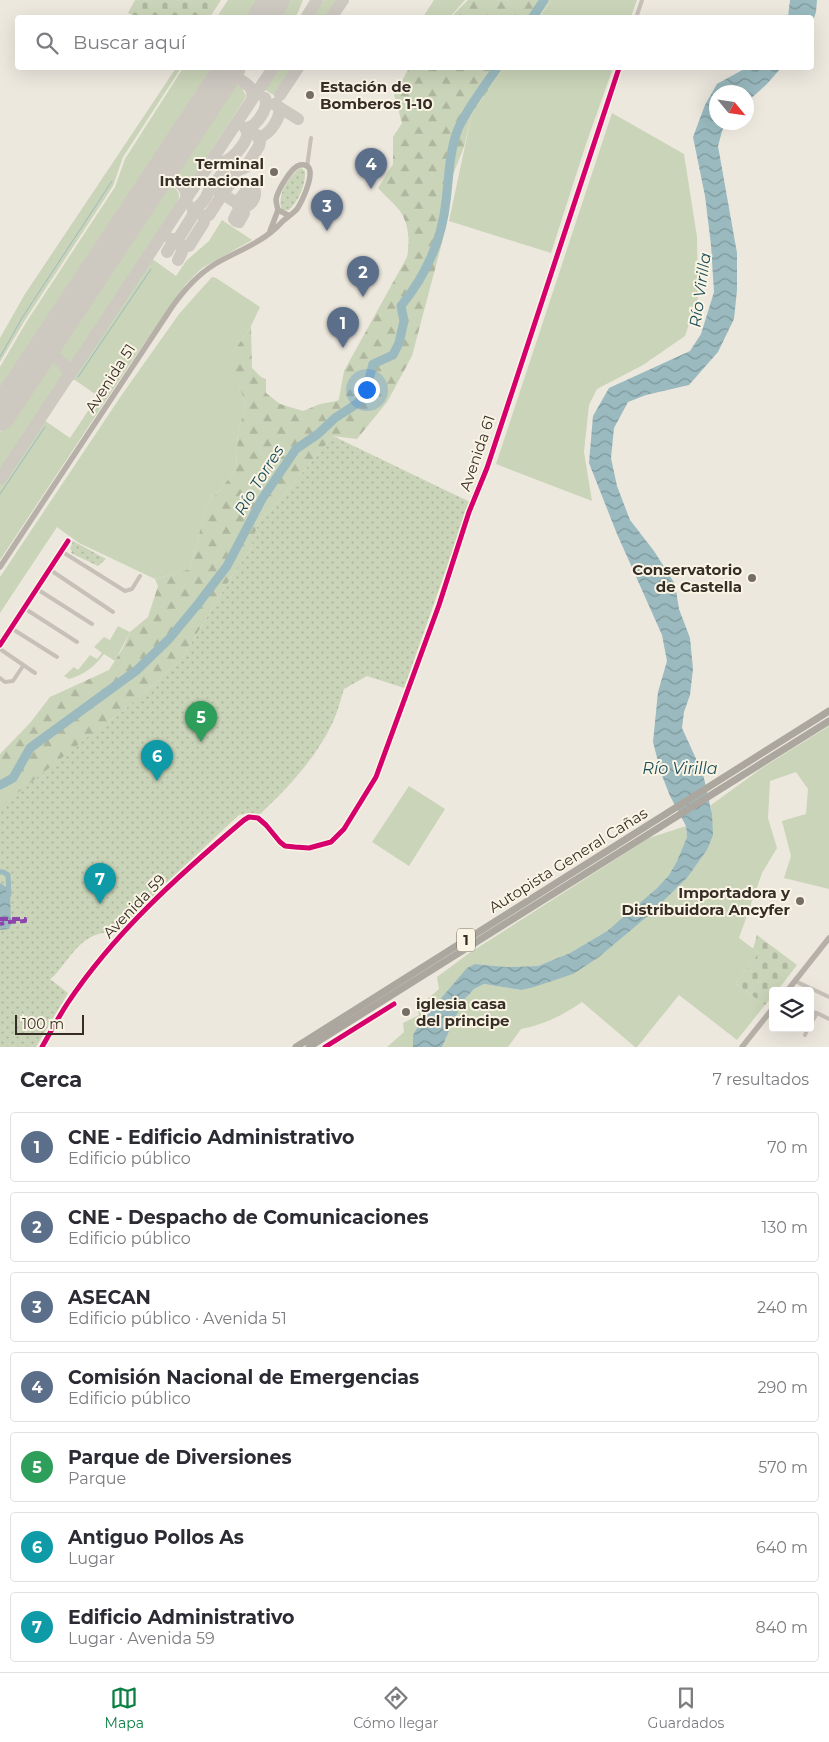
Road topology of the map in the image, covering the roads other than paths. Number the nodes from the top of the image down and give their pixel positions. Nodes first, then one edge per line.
1 (642, 0) edge
2 (637, 15) edge
3 (618, 70) edge
4 (311, 138) dead end
5 (307, 167) junction
6 (278, 210) junction
7 (288, 216) junction
8 (270, 232) junction
9 (68, 541) dead end
10 (61, 551) junction
11 (0, 566) edge
12 (50, 569) junction
13 (140, 576) dead end
14 (36, 589) junction
15 (24, 608) junction
16 (113, 612) dead end
17 (92, 624) dead end
18 (11, 628) junction
19 (77, 642) dead end
20 (0, 647) edge
21 (57, 658) dead end
22 (23, 666) junction
23 (35, 673) dead end
24 (0, 678) edge
25 (829, 711) edge
26 (829, 721) edge
27 (732, 778) junction
28 (244, 820) joint
29 (638, 836) junction
30 (829, 938) edge
31 (795, 981) junction
32 (790, 987) edge
33 (829, 997) edge
34 (394, 1004) dead end
35 (769, 1013) edge
36 (814, 1013) edge
37 (817, 1013) junction
38 (814, 1018) edge
39 (829, 1019) edge
40 (806, 1032) edge
41 (804, 1035) dead end
42 (42, 1047) edge
43 (296, 1047) edge
44 (309, 1047) edge
45 (326, 1047) edge
46 (742, 1047) edge

1 - 2 street
3 - 28 street, Avenida 61
4 - 5 street, Avenida 51
5 - 6 main road
5 - 7 main road, Avenida 51
6 - 7 main road
6 - 8 main road
7 - 8 main road, Avenida 51
8 - 11 main road, Avenida 51
9 - 10 street
10 - 12 street
10 - 13 street
12 - 14 street
12 - 16 street
14 - 15 street
14 - 17 street
15 - 18 street
15 - 19 street
18 - 20 street
18 - 21 street
20 - 22 street
22 - 23 street
22 - 24 street
25 - 27 highway, Autopista General Cañas / 1
26 - 27 highway, Autopista General Cañas / 1
27 - 29 highway, Autopista General Cañas / 1
28 - 42 street, Avenida 59
29 - 43 highway, Autopista General Cañas / 1
29 - 44 highway, Autopista General Cañas / 1
30 - 31 main road
31 - 32 main road
31 - 33 street
34 - 45 street
35 - 46 main road
36 - 37 street
37 - 38 street
37 - 39 street
40 - 41 street

